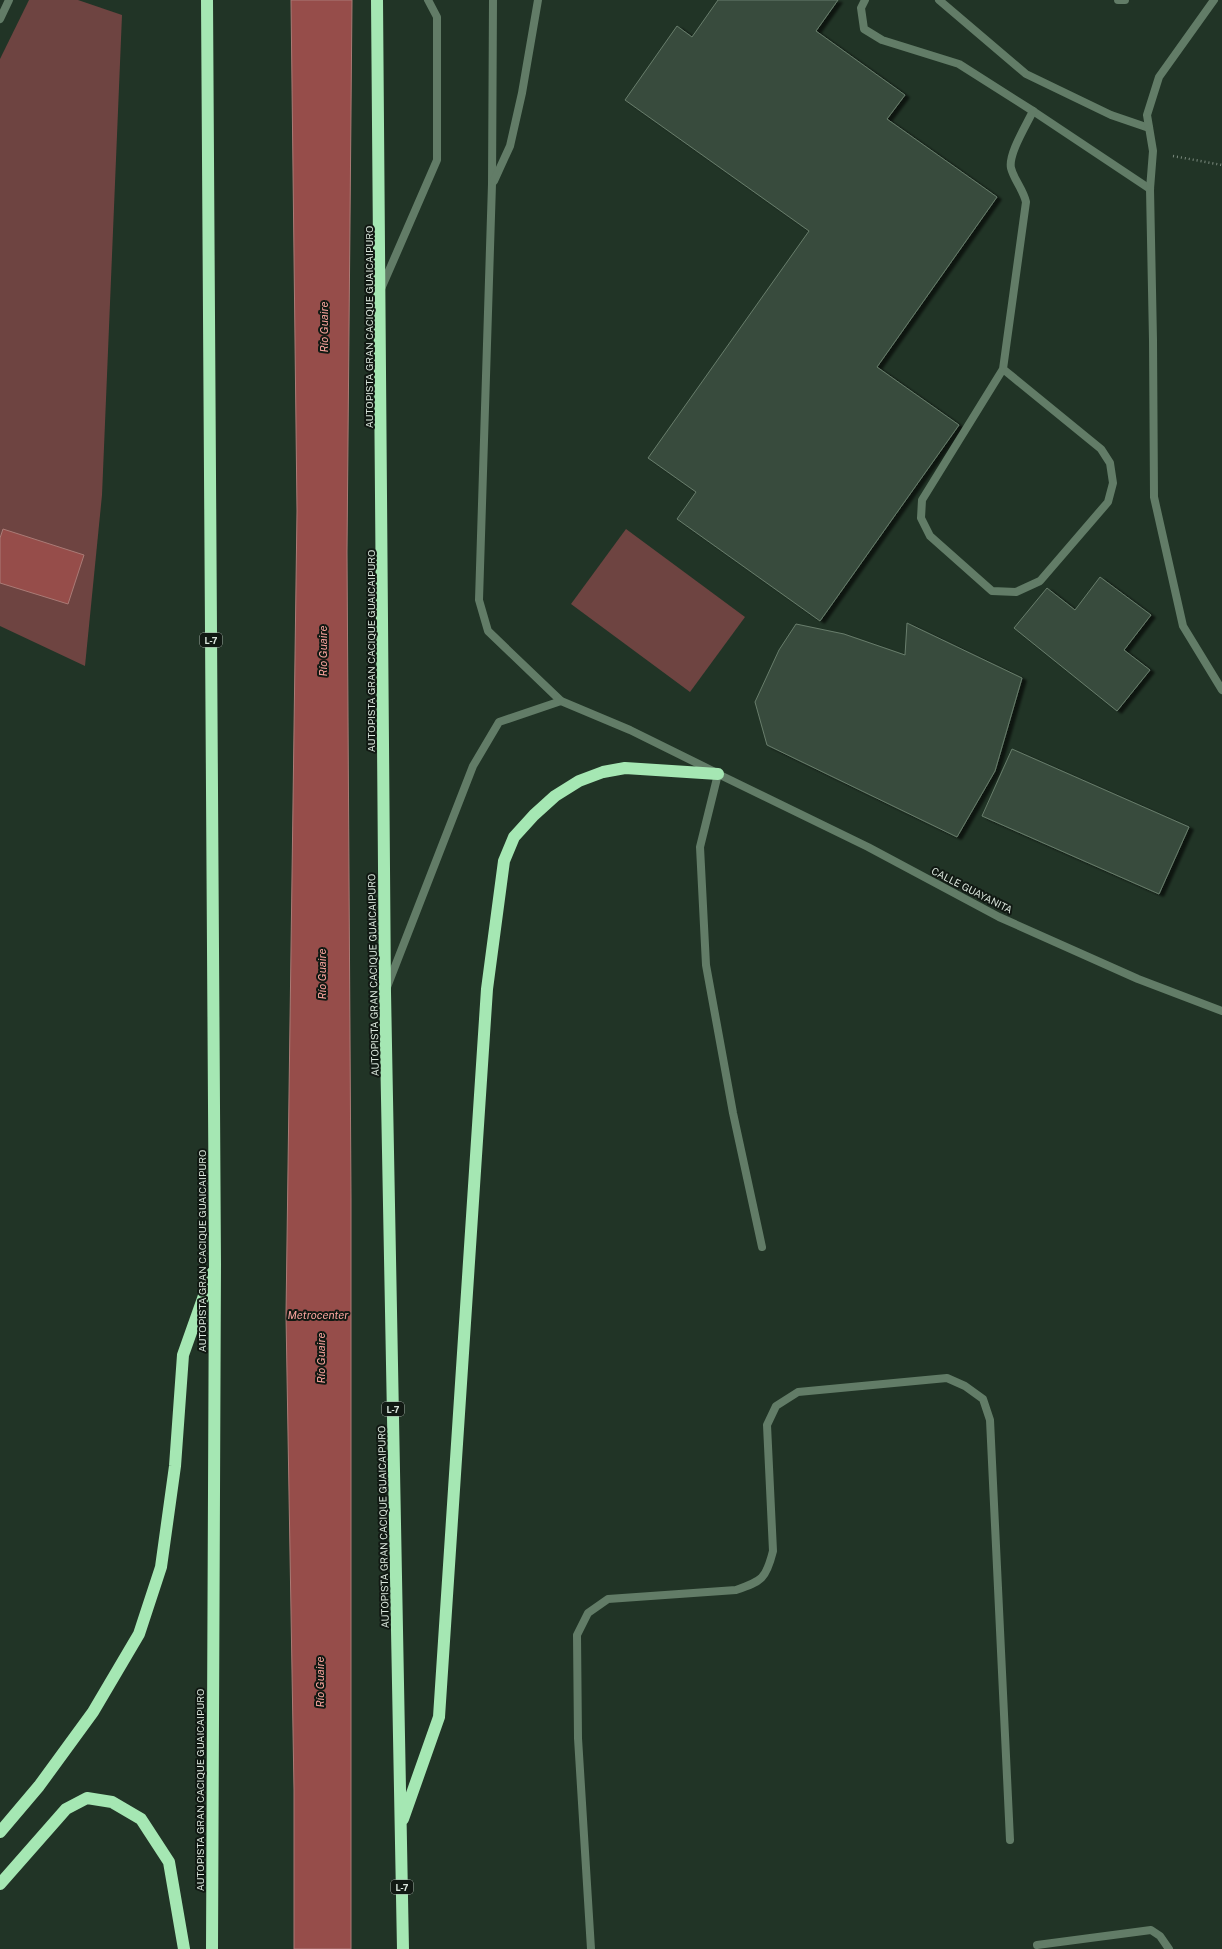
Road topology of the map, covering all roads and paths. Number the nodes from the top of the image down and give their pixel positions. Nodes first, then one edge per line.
1 (9, 0) edge
2 (207, 0) edge
3 (377, 0) edge
4 (428, 0) edge
5 (493, 0) edge
6 (538, 0) edge
7 (865, 0) edge
8 (1118, 0) edge
9 (1125, 0) edge
10 (1214, 0) edge
11 (941, 1) edge
12 (0, 19) edge
13 (1033, 111) junction
14 (1149, 128) junction
15 (1153, 152) junction
16 (1222, 165) edge
17 (492, 184) junction
18 (1150, 189) junction
19 (381, 290) junction
20 (1003, 369) junction
21 (1222, 690) edge
22 (561, 701) junction
23 (718, 774) junction
24 (385, 992) junction
25 (1222, 1011) edge
26 (762, 1247) dead end
27 (215, 1264) junction
28 (401, 1826) junction
29 (0, 1832) edge
30 (1010, 1840) dead end
31 (0, 1884) edge
32 (1037, 1945) dead end
33 (184, 1949) edge
34 (212, 1949) edge
35 (403, 1949) edge
36 (592, 1949) edge
37 (1168, 1949) edge

1 - 12 street
2 - 27 highway, AUTOPISTA GRAN CACIQUE GUAICAIPURO / L-7
3 - 19 highway, AUTOPISTA GRAN CACIQUE GUAICAIPURO / L-7
4 - 19 street
5 - 17 street
6 - 17 street
7 - 13 street
8 - 9 street
10 - 14 street
11 - 14 street
13 - 18 street
13 - 20 street
14 - 15 street
15 - 16 path
15 - 18 street
17 - 22 street
18 - 21 street
19 - 24 highway, AUTOPISTA GRAN CACIQUE GUAICAIPURO / L-7
20 - 20 street
22 - 23 street, CALLE GUAYANITA
22 - 24 street
23 - 25 street, CALLE GUAYANITA
23 - 26 street
23 - 28 highway
24 - 28 highway, AUTOPISTA GRAN CACIQUE GUAICAIPURO / L-7
27 - 29 highway
27 - 34 highway, AUTOPISTA GRAN CACIQUE GUAICAIPURO / L-7
28 - 35 highway, AUTOPISTA GRAN CACIQUE GUAICAIPURO / L-7
30 - 36 street
31 - 33 highway
32 - 37 street

